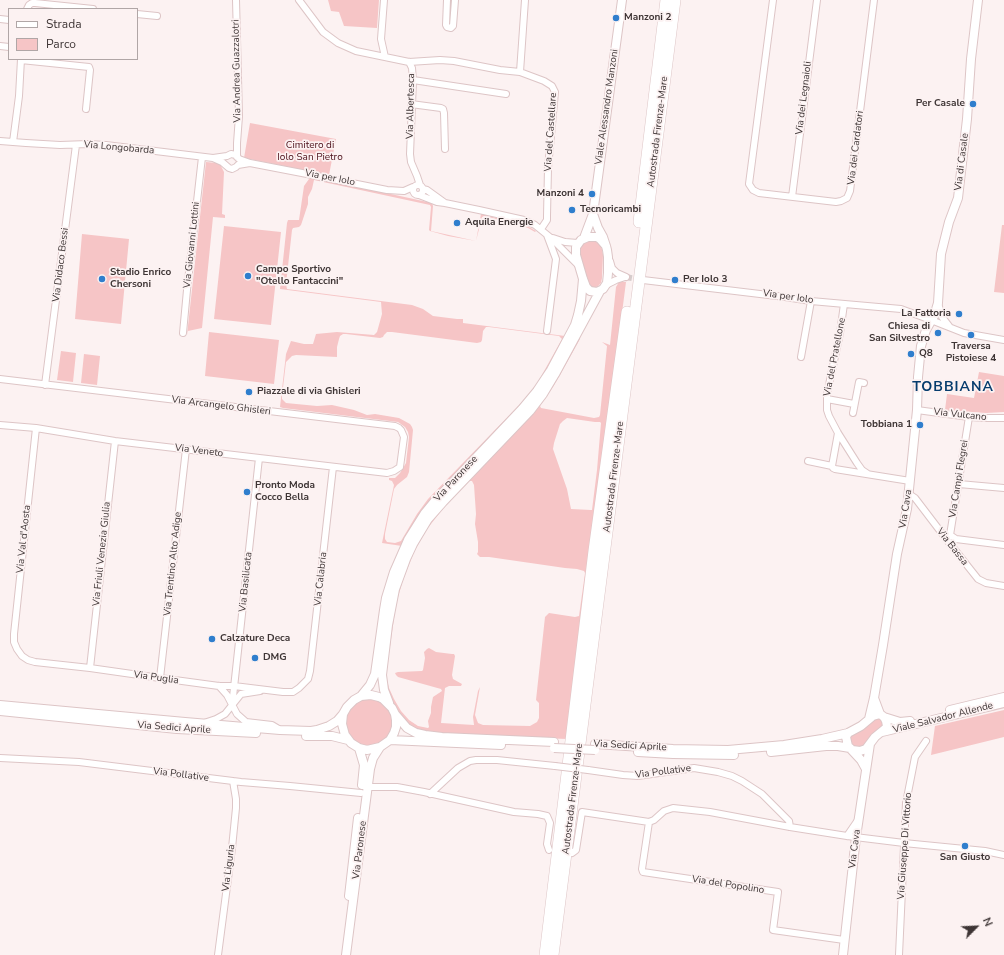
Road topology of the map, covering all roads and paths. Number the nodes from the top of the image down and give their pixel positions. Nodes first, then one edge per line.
1 (80, 0) edge
2 (236, 0) edge
3 (298, 0) edge
4 (384, 0) edge
5 (525, 0) edge
6 (617, 0) edge
7 (666, 0) edge
8 (675, 0) edge
9 (773, 0) edge
10 (817, 0) edge
11 (874, 0) edge
12 (978, 0) edge
13 (447, 2) edge
14 (455, 3) edge
15 (621, 4) edge
16 (28, 8) edge
17 (79, 8) edge
18 (138, 14) edge
19 (157, 16) dead end
20 (385, 57) junction
21 (21, 60) edge
22 (409, 62) junction
23 (520, 72) junction
24 (412, 80) junction
25 (506, 94) dead end
26 (411, 104) junction
27 (86, 109) dead end
28 (0, 141) edge
29 (13, 142) junction
30 (237, 143) junction
31 (76, 145) junction
32 (445, 149) dead end
33 (228, 155) junction
34 (202, 157) junction
35 (213, 158) junction
36 (238, 160) junction
37 (225, 165) junction
38 (419, 187) junction
39 (387, 190) junction
40 (417, 195) junction
41 (792, 197) junction
42 (445, 203) junction
43 (592, 214) junction
44 (543, 230) junction
45 (551, 238) junction
46 (581, 241) junction
47 (606, 246) junction
48 (568, 255) junction
49 (608, 257) junction
50 (556, 259) junction
51 (579, 266) junction
52 (583, 279) junction
53 (643, 280) tunnel mouth
54 (603, 288) junction
55 (811, 301) junction
56 (938, 303) junction
57 (844, 304) junction
58 (931, 320) junction
59 (950, 328) junction
60 (547, 331) dead end
61 (183, 333) dead end
62 (1004, 340) edge
63 (801, 356) dead end
64 (0, 379) edge
65 (864, 383) dead end
66 (45, 385) junction
67 (827, 399) junction
68 (854, 404) junction
69 (917, 410) junction
70 (853, 413) dead end
71 (969, 417) junction
72 (1004, 418) edge
73 (0, 425) edge
74 (36, 428) junction
75 (838, 433) junction
76 (115, 440) junction
77 (186, 449) junction
78 (259, 458) junction
79 (808, 461) dead end
80 (832, 466) junction
81 (333, 467) junction
82 (398, 469) joint
83 (868, 474) junction
84 (910, 481) junction
85 (959, 484) junction
86 (1004, 488) edge
87 (908, 495) junction
88 (948, 538) junction
89 (1004, 545) edge
90 (1004, 586) edge
91 (17, 649) joint
92 (90, 668) junction
93 (160, 678) junction
94 (219, 686) junction
95 (234, 686) junction
96 (300, 688) joint
97 (267, 690) junction
98 (361, 696) junction
99 (1004, 697) edge
100 (874, 698) junction
101 (1004, 703) edge
102 (389, 704) junction
103 (0, 705) edge
104 (232, 706) junction
105 (0, 711) edge
106 (343, 714) junction
107 (395, 714) junction
108 (882, 716) junction
109 (869, 719) junction
110 (203, 723) junction
111 (280, 730) junction
112 (848, 732) junction
113 (882, 732) junction
114 (348, 740) junction
115 (390, 740) junction
116 (926, 741) dead end
117 (870, 744) junction
118 (554, 745) junction
119 (595, 747) junction
120 (359, 748) junction
121 (380, 748) junction
122 (851, 749) junction
123 (0, 758) edge
124 (866, 768) junction
125 (233, 781) junction
126 (364, 790) junction
127 (430, 794) junction
128 (858, 820) junction
129 (648, 822) junction
130 (790, 827) junction
131 (846, 836) junction
132 (856, 837) junction
133 (904, 843) junction
134 (549, 850) dead end
135 (572, 853) dead end
136 (1004, 855) edge
137 (844, 940) junction
138 (218, 955) edge
139 (342, 955) edge
140 (346, 955) edge
141 (545, 955) edge
142 (553, 955) edge
143 (842, 955) edge
144 (899, 955) edge

1 - 17 street
2 - 30 street, Via Andrea Guazzalotri
3 - 20 street, Via Albertesca
4 - 20 street
5 - 23 street
6 - 15 street
7 - 141 highway, Autostrada Firenze-Mare
8 - 142 highway, Autostrada Firenze-Mare
9 - 41 street, Via dei Cardatori
10 - 41 street, Via dei Legnaioli
11 - 41 street, Via dei Cardatori
12 - 56 main road, Via di Casale
13 - 14 street
13 - 14 street
15 - 43 main road, Viale Alessandro Manzoni
16 - 17 street
18 - 19 street
20 - 22 street, Via Albertesca
21 - 27 street
21 - 29 street
22 - 23 street, Via del Castellare
22 - 24 street, Via Albertesca
23 - 44 street, Via del Castellare
24 - 25 street
24 - 26 street, Via Albertesca
26 - 32 street
26 - 38 street, Via Albertesca
28 - 29 street, Via Longobarda
29 - 31 street, Via Longobarda
30 - 33 street, Via Andrea Guazzalotri
30 - 36 street, Via Andrea Guazzalotri
31 - 34 street, Via Longobarda
31 - 66 street, Via Didaco Bessi
33 - 35 street, Via Longobarda
33 - 36 street, Via Longobarda
33 - 37 street
34 - 35 street, Via Longobarda
34 - 61 street, Via Giovanni Lottini
35 - 37 street, Via Longobarda
36 - 37 street
36 - 39 street, Via per Iolo
38 - 39 street, Via per Iolo
38 - 40 street
38 - 40 street
38 - 42 street, Via per Iolo
39 - 40 street, Via per Iolo
40 - 42 street, Via per Iolo
42 - 44 street, Via per Iolo
43 - 46 main road, Viale Alessandro Manzoni
43 - 47 main road
44 - 45 street, Via per Iolo
44 - 50 street
45 - 46 street
45 - 48 street, Via per Iolo
46 - 47 main road
46 - 51 main road, Viale Alessandro Manzoni
47 - 49 main road
48 - 50 street
48 - 51 street, Via per Iolo
49 - 54 main road
49 - 54 street
50 - 60 street
51 - 52 main road, Viale Alessandro Manzoni
52 - 54 main road
52 - 98 main road, Via Paronese
53 - 55 street, Via per Iolo
54 - 102 main road, Via Paronese
55 - 57 street, Via per Iolo
55 - 63 street
56 - 58 main road, Via di Casale
56 - 59 street
57 - 58 street, Via per Iolo
57 - 67 street, Via del Pratellone
58 - 59 street, Via per Iolo
58 - 69 main road, Via Cava
59 - 62 street, Via per Iolo
64 - 66 street, Via Arcangelo Ghisleri
65 - 68 street
66 - 82 street, Via Arcangelo Ghisleri
67 - 68 street
67 - 75 street, Via del Pratellone
68 - 70 street
69 - 71 street, Via Vulcano
69 - 84 main road, Via Cava
71 - 72 street, Via Vulcano
71 - 85 street, Via Campi Flegrei
73 - 74 street, Via Veneto
74 - 76 street, Via Veneto
74 - 91 street, Via Val d'Aosta
75 - 80 street
75 - 83 street, Via del Pratellone
76 - 77 street, Via Veneto
76 - 92 street, Via Friuli Venezia Giulia
77 - 78 street, Via Veneto
77 - 93 street, Via Trentino Alto Adige
78 - 81 street, Via Veneto
78 - 95 street, Via Basilicata
79 - 80 street
80 - 83 street
81 - 82 street, Via Veneto
81 - 96 street, Via Calabria
83 - 84 street
84 - 87 main road, Via Cava
85 - 86 street
85 - 88 street, Via Campi Flegrei
87 - 88 street, Via Bassa
87 - 100 main road, Via Cava
88 - 89 street
88 - 90 street, Via Bassa
91 - 92 street, Via Puglia
92 - 93 street, Via Puglia
93 - 94 street, Via Puglia
94 - 95 street, Via Puglia
94 - 104 street
95 - 97 street, Via Puglia
95 - 104 street, Via Basilicata
96 - 97 street, Via Puglia
97 - 104 street
98 - 102 main road
98 - 106 main road, Via Sedici Aprile
99 - 108 main road, Viale Salvador Allende
100 - 108 main road
100 - 109 main road, Via Cava
101 - 113 main road, Viale Salvador Allende
102 - 107 main road, Via Sedici Aprile
103 - 110 main road, Via Sedici Aprile
104 - 110 street
104 - 111 street
105 - 114 main road, Via Sedici Aprile
106 - 111 main road, Via Sedici Aprile
106 - 114 main road
107 - 115 main road
107 - 118 main road, Via Sedici Aprile
108 - 109 main road, Via Sedici Aprile
108 - 113 main road
109 - 112 main road, Via Sedici Aprile
110 - 111 main road, Via Sedici Aprile
112 - 119 main road, Via Sedici Aprile
112 - 122 main road
113 - 117 main road
114 - 120 main road, Via Sedici Aprile
115 - 118 main road, Via Sedici Aprile
115 - 121 main road
116 - 133 street, Via Giuseppe Di Vittorio
117 - 122 main road
117 - 124 main road, Via Cava
118 - 119 main road, Via Sedici Aprile
119 - 122 main road, Via Sedici Aprile
120 - 121 main road
120 - 126 main road, Via Paronese
121 - 126 main road, Via Paronese
122 - 124 main road
123 - 125 street, Via Pollative
124 - 128 main road, Via Cava
125 - 126 street, Via Pollative
125 - 138 street, Via Liguria
126 - 127 street, Via Pollative
126 - 139 main road, Via Paronese
126 - 140 main road, Via Paronese
127 - 130 street, Via Pollative, bridge
127 - 134 street, Via Pollative
128 - 131 street
128 - 132 main road, Via Cava
129 - 130 street
129 - 135 street
129 - 137 street, Via del Popolino
130 - 131 street
131 - 132 street
132 - 133 street
132 - 137 main road, Via Cava
133 - 136 street
133 - 144 street, Via Giuseppe Di Vittorio
137 - 143 main road, Via Cava

